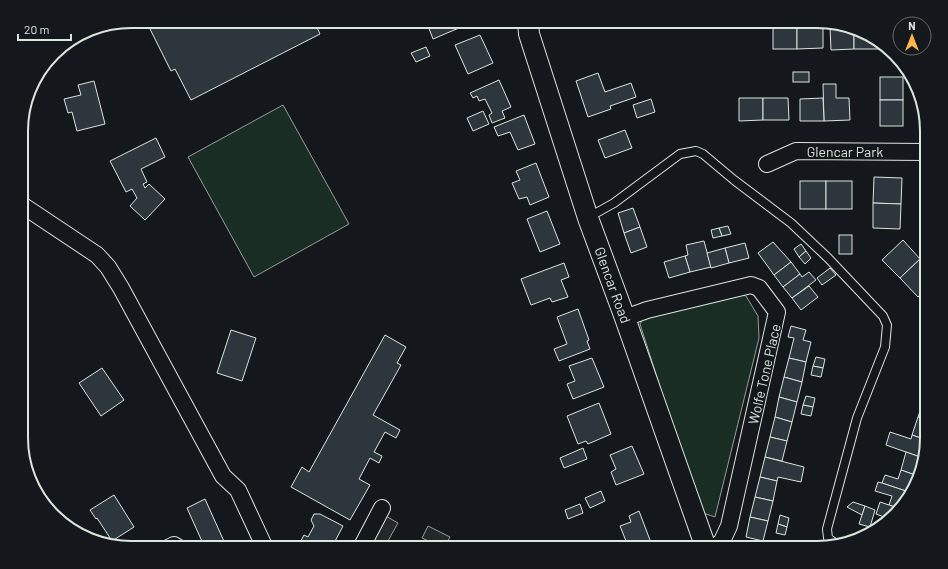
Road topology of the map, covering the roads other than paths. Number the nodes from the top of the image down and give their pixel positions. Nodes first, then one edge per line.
1 (529, 28) edge
2 (920, 152) edge
3 (767, 164) dead end
4 (28, 208) edge
5 (588, 218) junction
6 (625, 318) junction
7 (382, 508) dead end
8 (831, 540) edge
9 (262, 541) edge
10 (365, 541) edge
11 (704, 541) edge
12 (722, 541) edge

1 - 5 street, Glencar Road
2 - 3 street, Glencar Park
4 - 9 street
5 - 6 street, Glencar Road
5 - 8 lane
6 - 11 street, Glencar Road
6 - 12 street, Wolfe Tone Place
7 - 10 street

